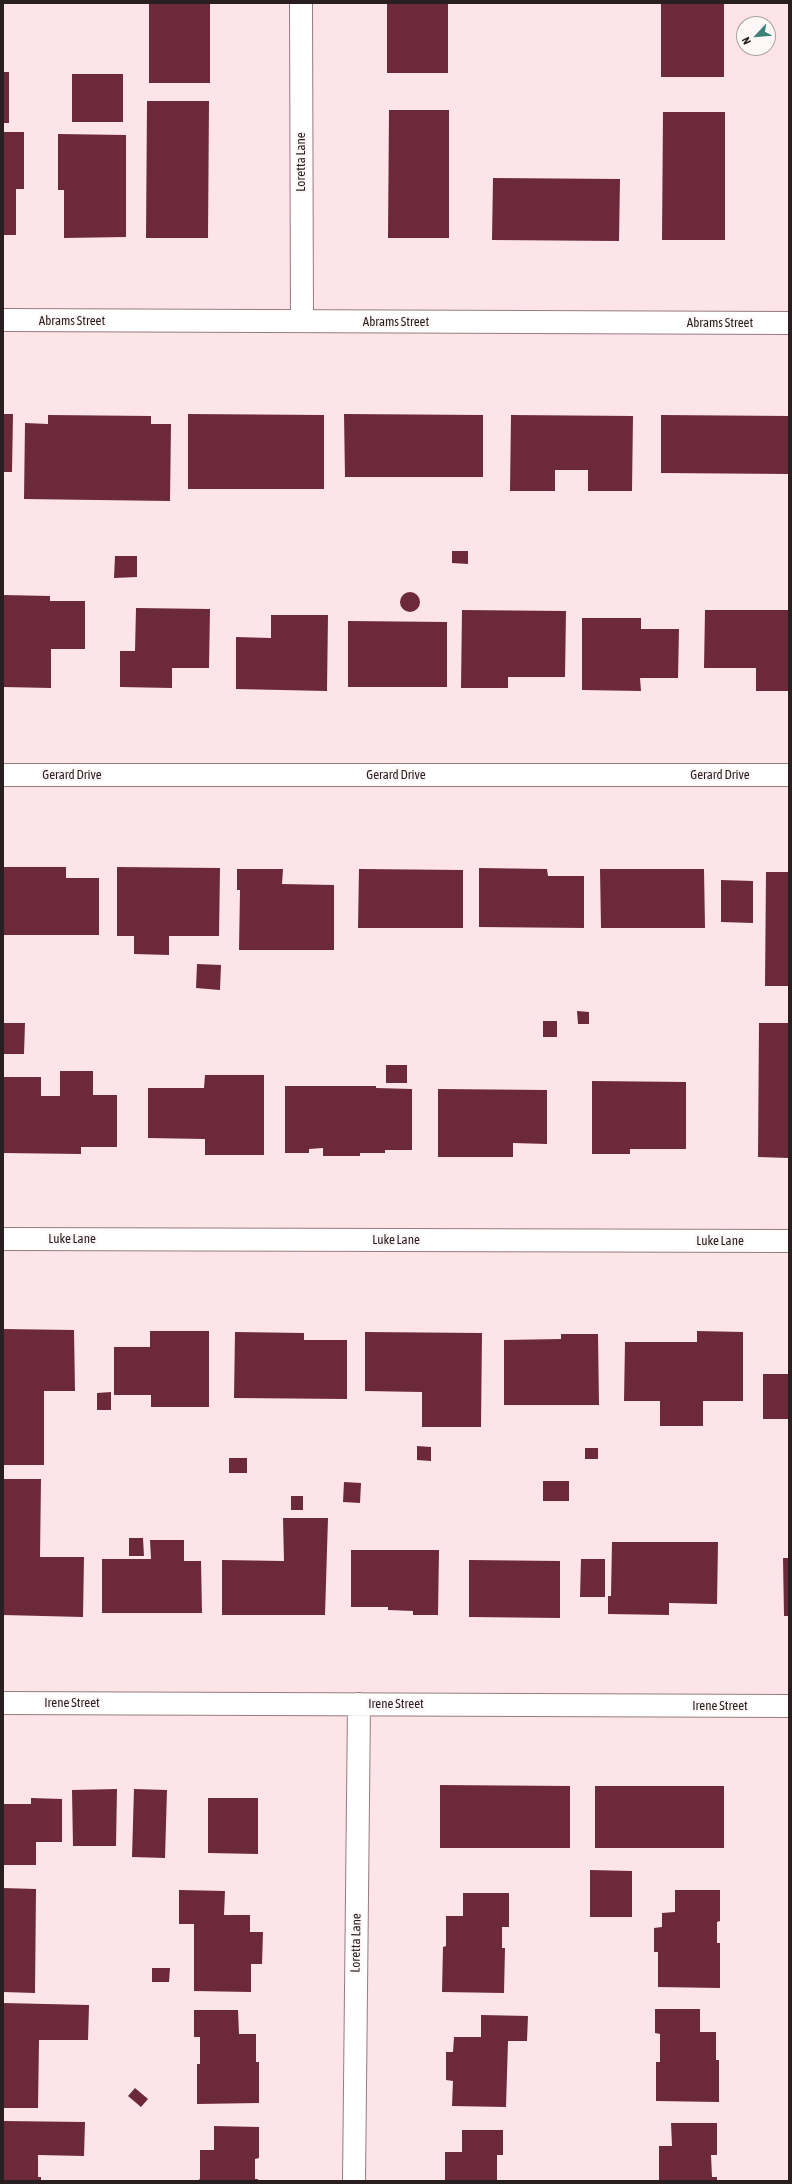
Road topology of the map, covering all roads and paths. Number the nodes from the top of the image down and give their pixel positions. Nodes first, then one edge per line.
1 (301, 3) edge
2 (3, 320) edge
3 (302, 321) junction
4 (789, 323) edge
5 (3, 774) edge
6 (789, 776) edge
7 (3, 1239) edge
8 (789, 1241) edge
9 (3, 1703) edge
10 (359, 1704) junction
11 (789, 1706) edge
12 (354, 2181) edge

1 - 3 street, Loretta Lane
2 - 3 street, Abrams Street
3 - 4 street, Abrams Street
5 - 6 street, Gerard Drive
7 - 8 street, Luke Lane
9 - 10 street, Irene Street
10 - 11 street, Irene Street
10 - 12 street, Loretta Lane

